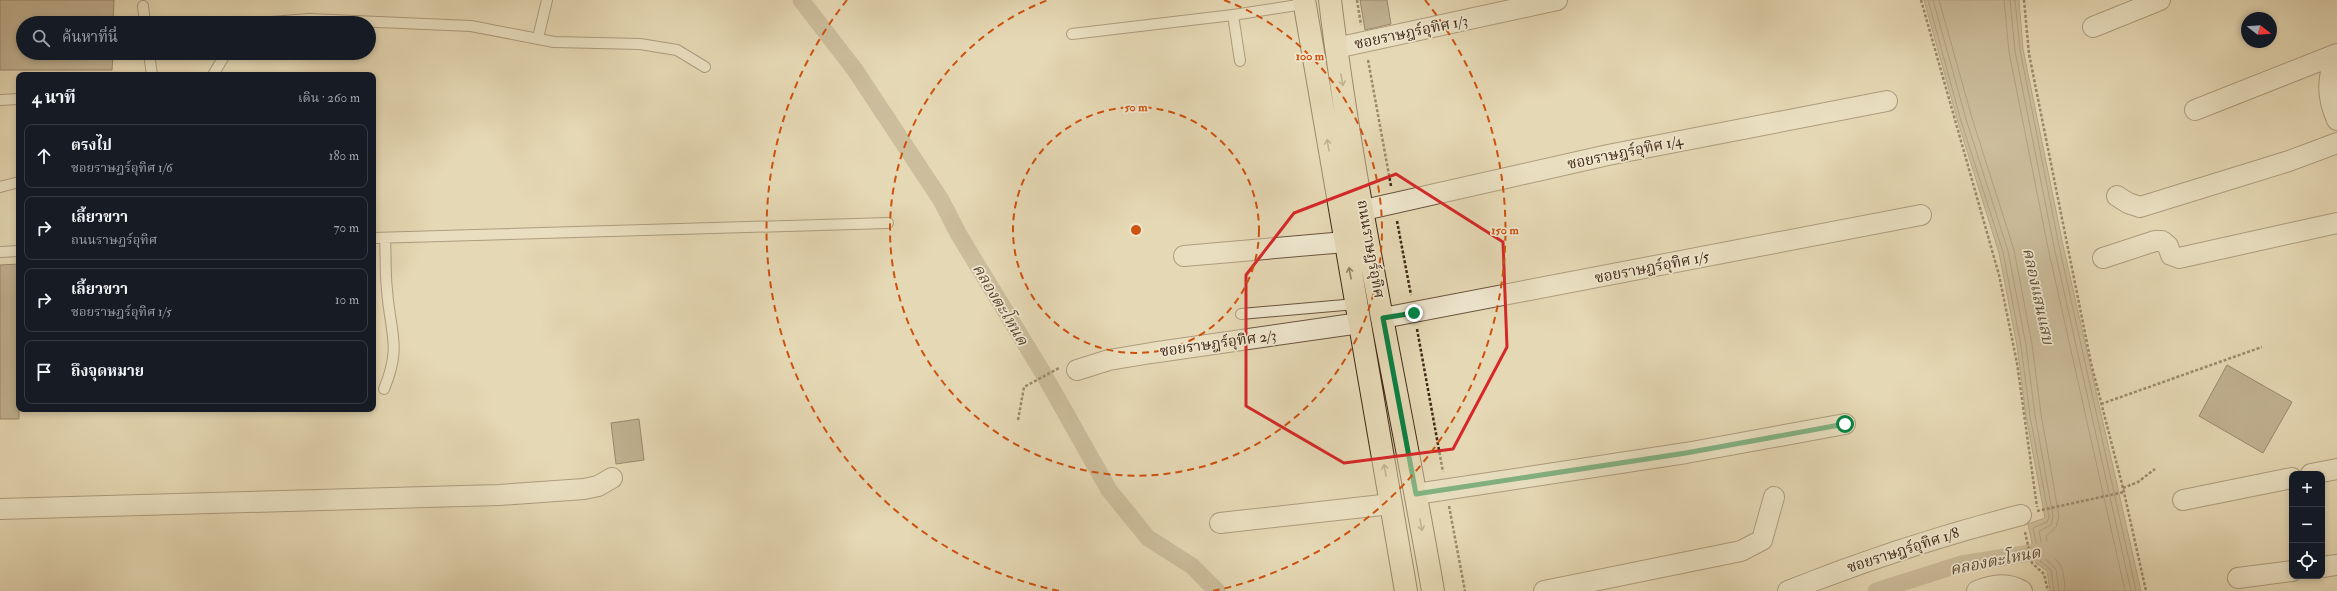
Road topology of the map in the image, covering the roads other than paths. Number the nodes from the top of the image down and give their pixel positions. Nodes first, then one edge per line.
1 (547, 0) edge
2 (1330, 0) edge
3 (1557, 0) edge
4 (2160, 0) edge
5 (1304, 2) edge
6 (143, 6) dead end
7 (1233, 15) junction
8 (144, 16) edge
9 (376, 22) edge
10 (2093, 27) dead end
11 (1072, 34) dead end
12 (538, 38) junction
13 (1336, 48) junction
14 (2336, 54) edge
15 (150, 60) edge
16 (222, 60) edge
17 (1240, 61) dead end
18 (705, 67) dead end
19 (152, 72) edge
20 (215, 72) edge
21 (16, 99) edge
22 (0, 100) edge
23 (1888, 101) dead end
24 (2195, 110) dead end
25 (2337, 120) edge
26 (2337, 143) edge
27 (16, 183) edge
28 (0, 187) edge
29 (2117, 196) dead end
30 (1364, 210) junction
31 (1921, 215) dead end
32 (888, 223) dead end
33 (2337, 224) edge
34 (376, 238) edge
35 (386, 238) junction
36 (1345, 242) junction
37 (16, 251) edge
38 (0, 252) edge
39 (1184, 256) dead end
40 (2104, 258) dead end
41 (1241, 314) dead end
42 (1358, 314) junction
43 (1383, 318) junction
44 (1070, 368) road end
45 (384, 389) dead end
46 (1845, 424) dead end
47 (2337, 469) edge
48 (2325, 471) edge
49 (612, 478) dead end
50 (2289, 479) edge
51 (1416, 494) junction
52 (1774, 497) dead end
53 (2183, 500) dead end
54 (1391, 504) junction
55 (0, 509) edge
56 (2031, 516) road end
57 (1220, 523) dead end
58 (2337, 565) edge
59 (2325, 567) edge
60 (2289, 571) edge
61 (2238, 578) dead end
62 (1406, 591) edge
63 (1433, 591) edge
64 (1544, 591) edge
65 (1788, 591) edge
66 (1977, 591) edge
67 (2022, 591) edge

1 - 12 lane
2 - 13 main road, ถนนราษฎร์อุทิศ
3 - 13 street, ซอยราษฎร์อุทิศ 1/3
4 - 10 street
5 - 7 lane
36 -> 5 main road, ถนนราษฎร์อุทิศ
6 - 8 lane
7 - 11 lane
7 - 17 lane
9 - 12 lane
12 - 18 lane
13 -> 30 main road, ถนนราษฎร์อุทิศ
14 - 24 street
14 - 25 street
15 - 19 lane
16 - 20 lane
21 - 22 lane
23 - 30 street, ซอยราษฎร์อุทิศ 1/4
26 - 29 street
27 - 28 lane
30 - 43 main road, ถนนราษฎร์อุทิศ
31 - 43 street, ซอยราษฎร์อุทิศ 1/5
32 - 35 lane
33 - 40 street
34 - 35 lane
35 - 45 lane
36 - 39 street
42 -> 36 main road, ถนนราษฎร์อุทิศ
37 - 38 lane
41 - 42 lane
42 - 44 street, ซอยราษฎร์อุทิศ 2/3
54 -> 42 main road, ถนนราษฎร์อุทิศ
43 - 51 main road, ถนนราษฎร์อุทิศ
46 - 51 street
47 - 48 street
49 - 55 street
50 - 53 street
51 -> 63 main road, ถนนราษฎร์อุทิศ
52 - 64 street
54 - 57 street
54 - 62 main road, ถนนราษฎร์อุทิศ
56 - 65 street, ซอยราษฎร์อุทิศ 1/8
58 - 59 street
60 - 61 street
66 - 67 street

